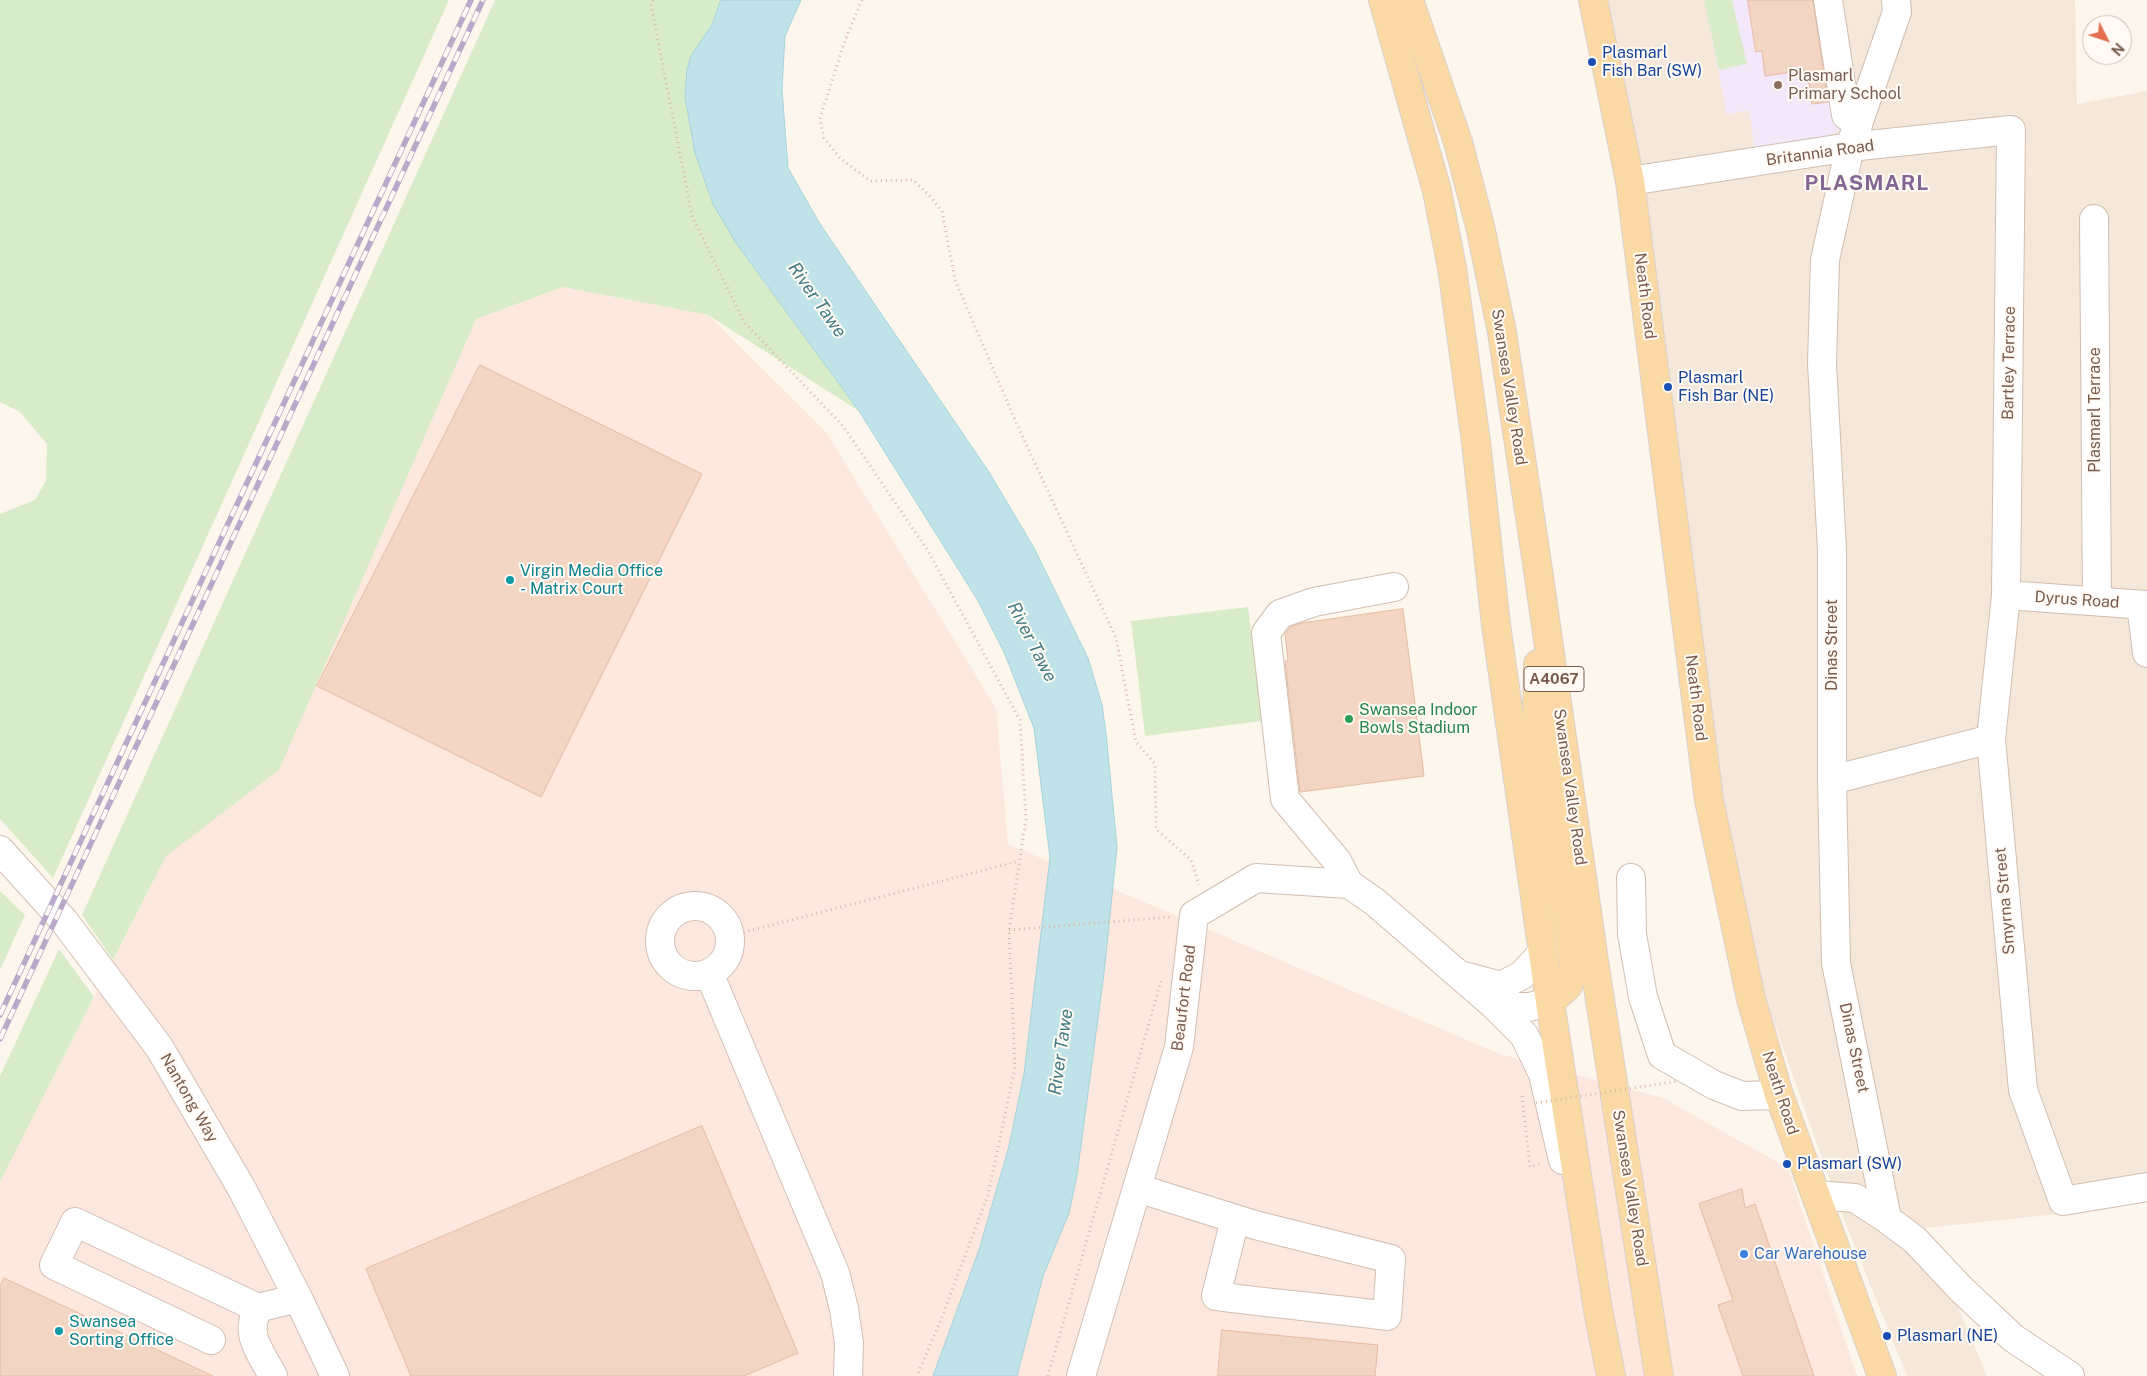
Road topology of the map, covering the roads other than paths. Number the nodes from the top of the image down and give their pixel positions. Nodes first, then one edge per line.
1 (1383, 0) edge
2 (1409, 0) edge
3 (1593, 0) edge
4 (1828, 0) edge
5 (1896, 0) edge
6 (2011, 130) joint
7 (1854, 136) junction
8 (1630, 181) junction
9 (2094, 219) dead end
10 (1538, 570) junction
11 (1394, 587) dead end
12 (2006, 595) junction
13 (2097, 601) junction
14 (2144, 605) edge
15 (2147, 653) edge
16 (1990, 738) junction
17 (1832, 780) junction
18 (0, 850) edge
19 (1631, 878) dead end
20 (1349, 884) junction
21 (1543, 952) junction
22 (709, 973) junction
23 (1458, 975) junction
24 (1550, 1002) junction
25 (1496, 1007) junction
26 (1779, 1095) junction
27 (2147, 1187) edge
28 (1138, 1188) junction
29 (1816, 1195) junction
30 (1235, 1219) junction
31 (1887, 1219) junction
32 (298, 1298) junction
33 (258, 1308) junction
34 (1598, 1310) junction
35 (211, 1340) dead end
36 (273, 1376) edge
37 (335, 1376) edge
38 (848, 1376) edge
39 (1081, 1376) edge
40 (1611, 1376) edge
41 (1659, 1376) edge
42 (1882, 1376) edge
43 (2070, 1376) edge

1 - 21 main road, A4067
2 - 10 main road, Swansea Valley Road / A4067
3 - 8 main road, Neath Road
4 - 7 street
5 - 7 street, Dinas Street
6 - 7 street, Britannia Road
6 - 12 street, Bartley Terrace
7 - 8 street, Britannia Road
7 - 17 street, Dinas Street
8 - 26 main road, Neath Road
9 - 13 street, Plasmarl Terrace
10 - 24 main road
10 - 41 main road, Swansea Valley Road / A4067
11 - 20 street
12 - 13 street, Dyrus Road
12 - 16 street, Smyrna Street
13 - 14 street, Dyrus Road
14 - 15 street
16 - 17 street
16 - 27 street, Smyrna Street
17 - 31 street, Dinas Street
18 - 32 street, Nantong Way
19 - 26 street
20 - 23 street
20 - 28 street, Beaufort Road
21 - 23 street
21 - 24 main road, A4067
22 - 22 street
22 - 38 street
23 - 25 street
24 - 25 street
24 - 34 main road, A4067
25 - 34 street
26 - 29 main road, Neath Road
28 - 30 street
28 - 39 street, Beaufort Road
29 - 31 street
29 - 42 main road, Neath Road
30 - 30 street
31 - 43 street
32 - 33 street
32 - 37 street, Nantong Way
33 - 35 street
33 - 36 street
34 - 40 main road, A4067

